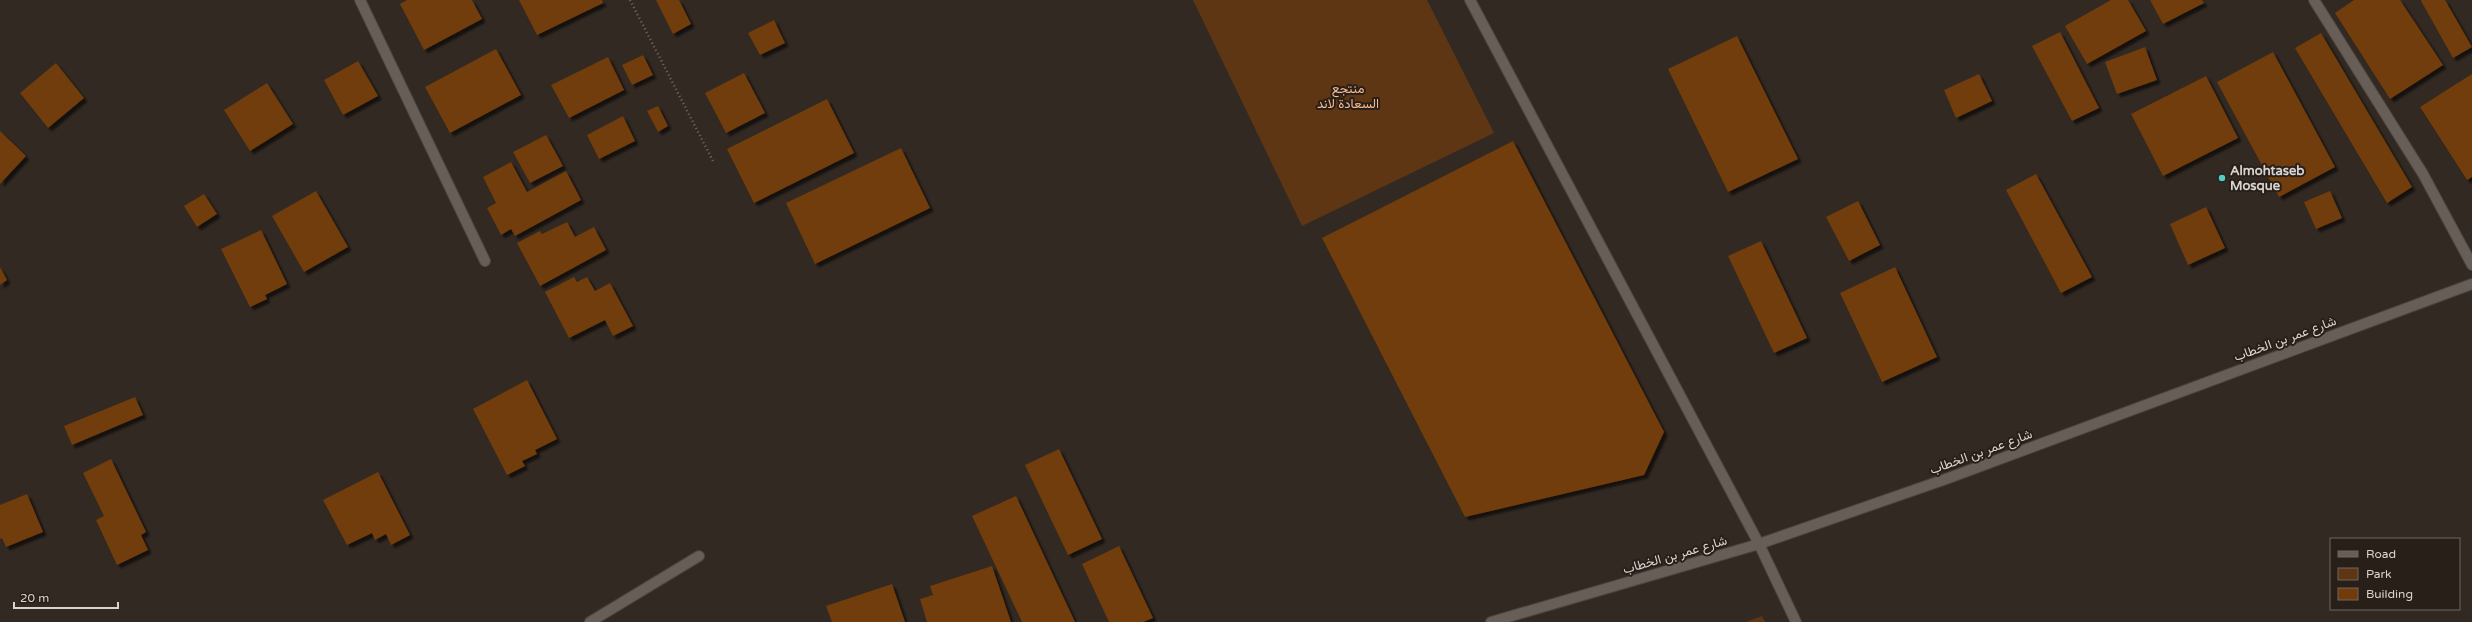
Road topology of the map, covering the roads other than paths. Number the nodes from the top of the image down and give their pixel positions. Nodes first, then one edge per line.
1 (360, 0) edge
2 (1470, 0) edge
3 (2314, 0) edge
4 (485, 261) dead end
5 (2472, 265) edge
6 (2472, 284) edge
7 (1758, 544) junction
8 (699, 556) dead end
9 (590, 622) edge
10 (1491, 622) edge
11 (1796, 622) edge

1 - 4 main road
2 - 7 main road
3 - 5 main road
6 - 7 main road, شارع عمر بن الخطاب
7 - 10 main road, شارع عمر بن الخطاب
7 - 11 main road
8 - 9 main road

